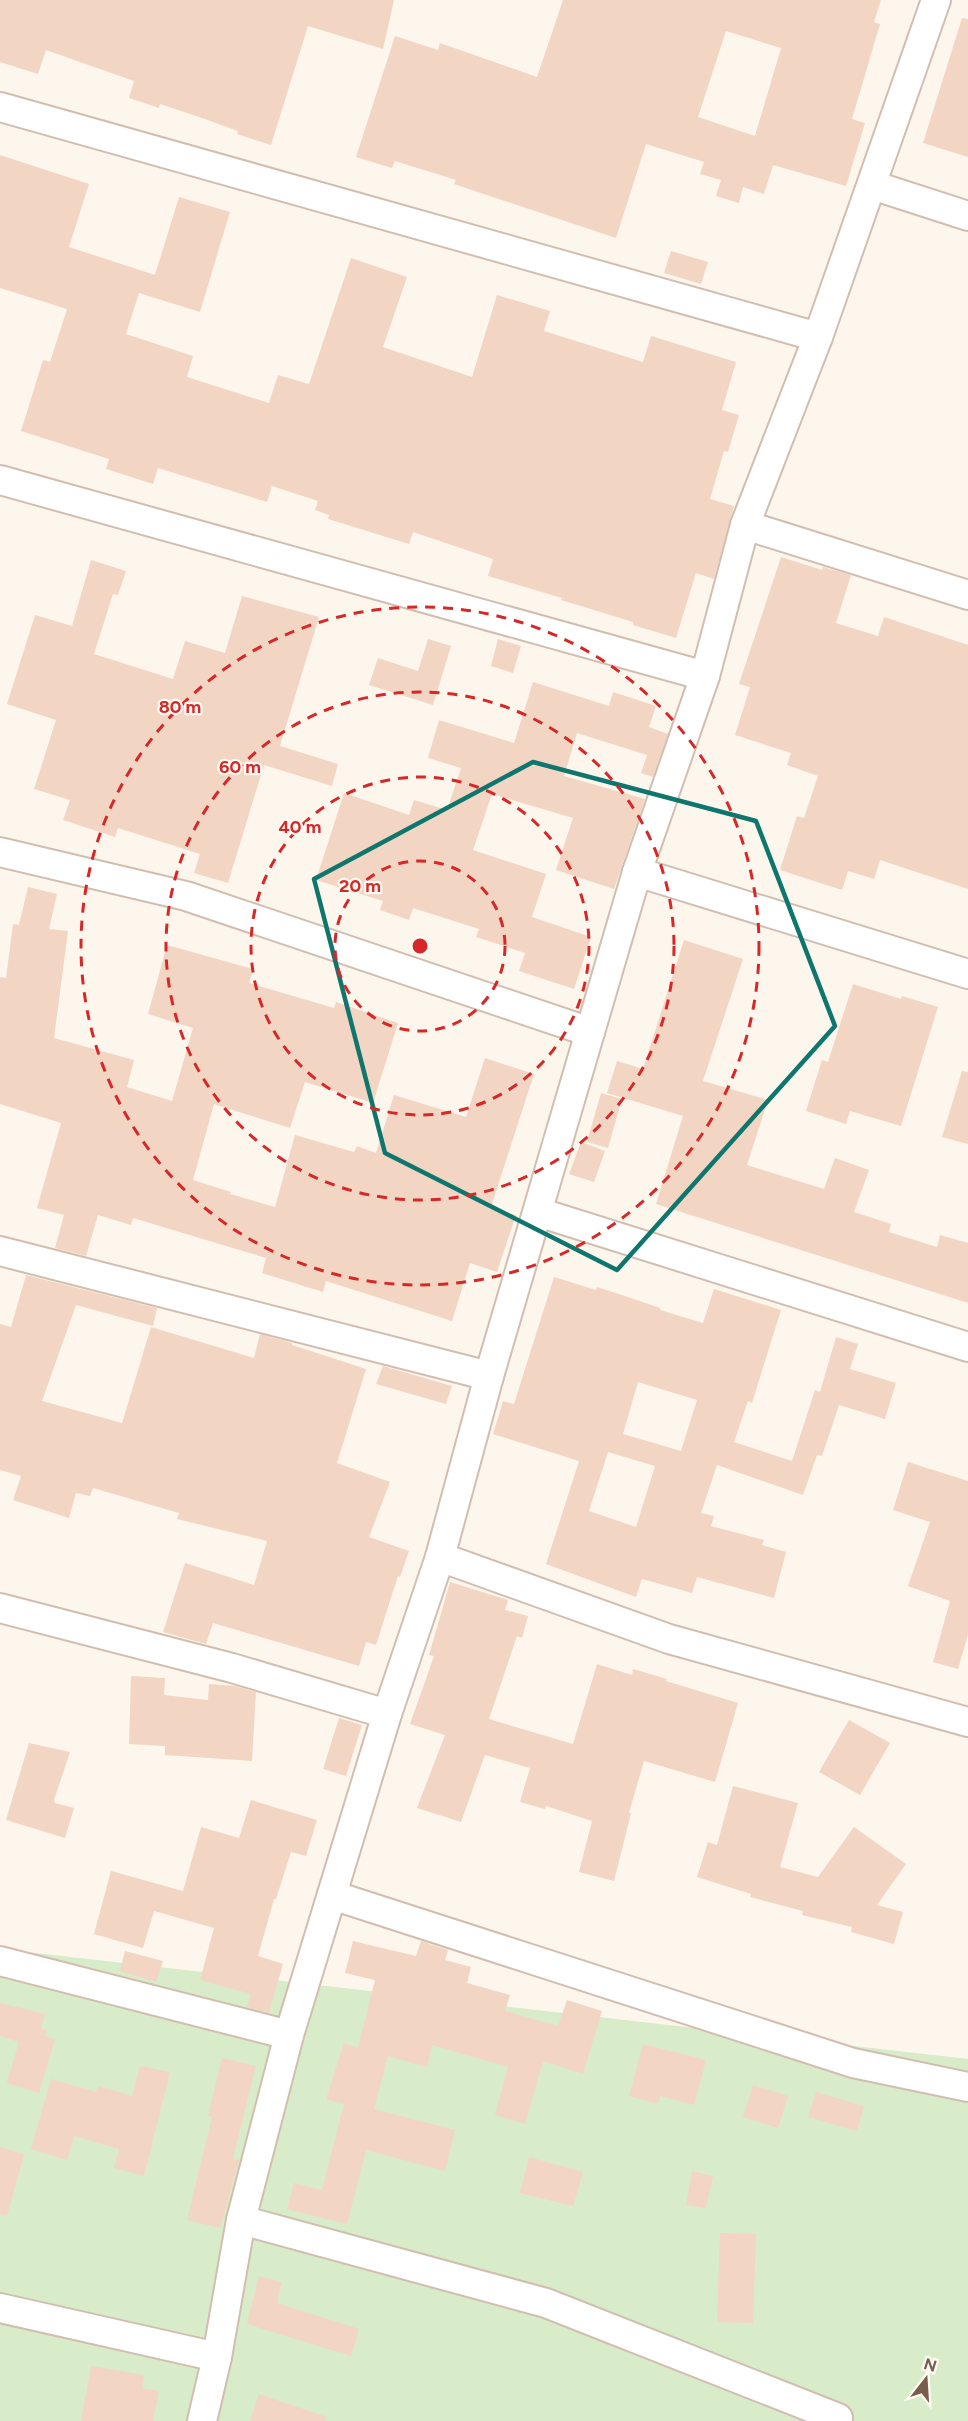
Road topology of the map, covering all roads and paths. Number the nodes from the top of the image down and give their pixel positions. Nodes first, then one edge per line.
1 (936, 0) edge
2 (0, 107) edge
3 (872, 185) junction
4 (968, 216) edge
5 (818, 337) junction
6 (0, 480) edge
7 (745, 525) junction
8 (968, 595) edge
9 (705, 676) junction
10 (0, 852) edge
11 (637, 872) junction
12 (968, 974) edge
13 (590, 1032) junction
14 (538, 1212) junction
15 (0, 1251) edge
16 (968, 1347) edge
17 (489, 1376) junction
18 (440, 1557) junction
19 (0, 1608) edge
20 (387, 1714) junction
21 (968, 1722) edge
22 (332, 1895) junction
23 (0, 1961) edge
24 (289, 2035) junction
25 (968, 2087) edge
26 (241, 2220) junction
27 (0, 2308) edge
28 (217, 2357) junction
29 (838, 2418) dead end
30 (202, 2421) edge

1 - 3 street
2 - 5 street
3 - 4 street
3 - 5 street
5 - 7 street
6 - 9 street
7 - 8 street
7 - 9 street
9 - 11 street
10 - 13 street
11 - 12 street
11 - 13 street
13 - 14 street
14 - 16 street
14 - 17 street
15 - 17 street
17 - 18 street
18 - 20 street
18 - 21 street
19 - 20 street
20 - 22 street
22 - 24 street
22 - 25 street
23 - 24 street
24 - 26 street
26 - 28 street
26 - 29 street
27 - 28 street
28 - 30 street

